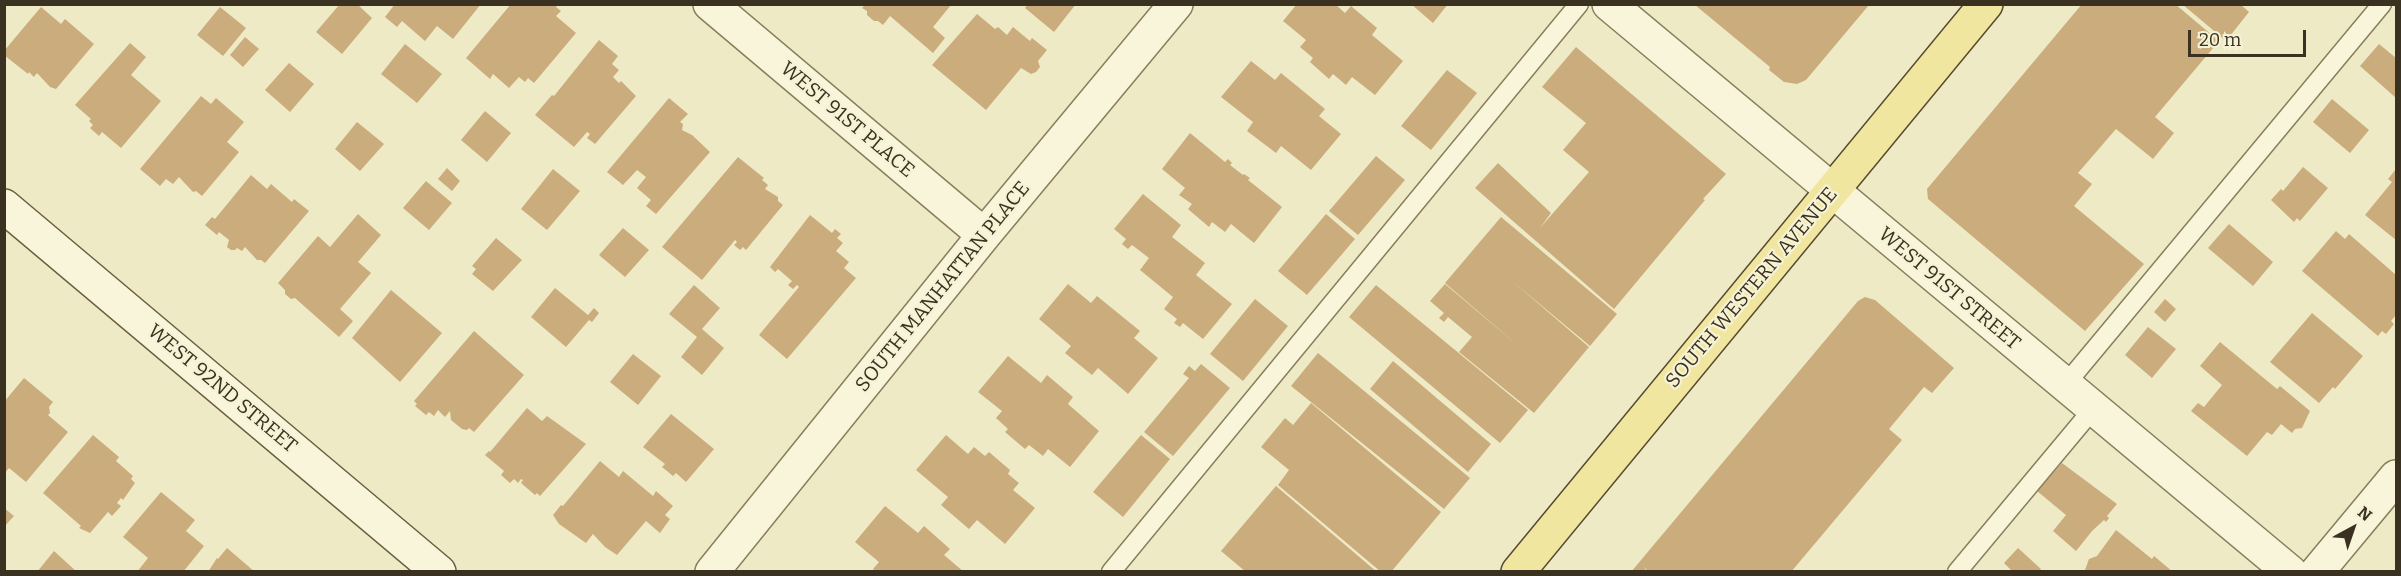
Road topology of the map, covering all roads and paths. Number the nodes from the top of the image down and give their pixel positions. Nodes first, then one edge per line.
1 (710, 4) edge
2 (1176, 4) edge
3 (1579, 4) edge
4 (1610, 4) edge
5 (1986, 4) edge
6 (2382, 4) edge
7 (1832, 191) junction
8 (4, 206) edge
9 (984, 234) junction
10 (2065, 385) junction
11 (2093, 409) junction
12 (2397, 477) edge
13 (439, 572) edge
14 (712, 572) edge
15 (1111, 572) edge
16 (1518, 572) edge
17 (1957, 572) edge
18 (2290, 572) edge
19 (2318, 572) edge

1 - 9 street, WEST 91ST PLACE
2 - 9 street, SOUTH MANHATTAN PLACE
3 - 15 lane
4 - 7 street, WEST 91ST STREET
5 - 7 main road, SOUTH WESTERN AVENUE
6 - 10 lane
7 - 10 street, WEST 91ST STREET
7 - 16 main road, SOUTH WESTERN AVENUE
8 - 13 street, WEST 92ND STREET
9 - 14 street, SOUTH MANHATTAN PLACE
10 - 11 street, WEST 91ST STREET
11 - 17 lane
11 - 18 street, WEST 91ST STREET
12 - 19 street

